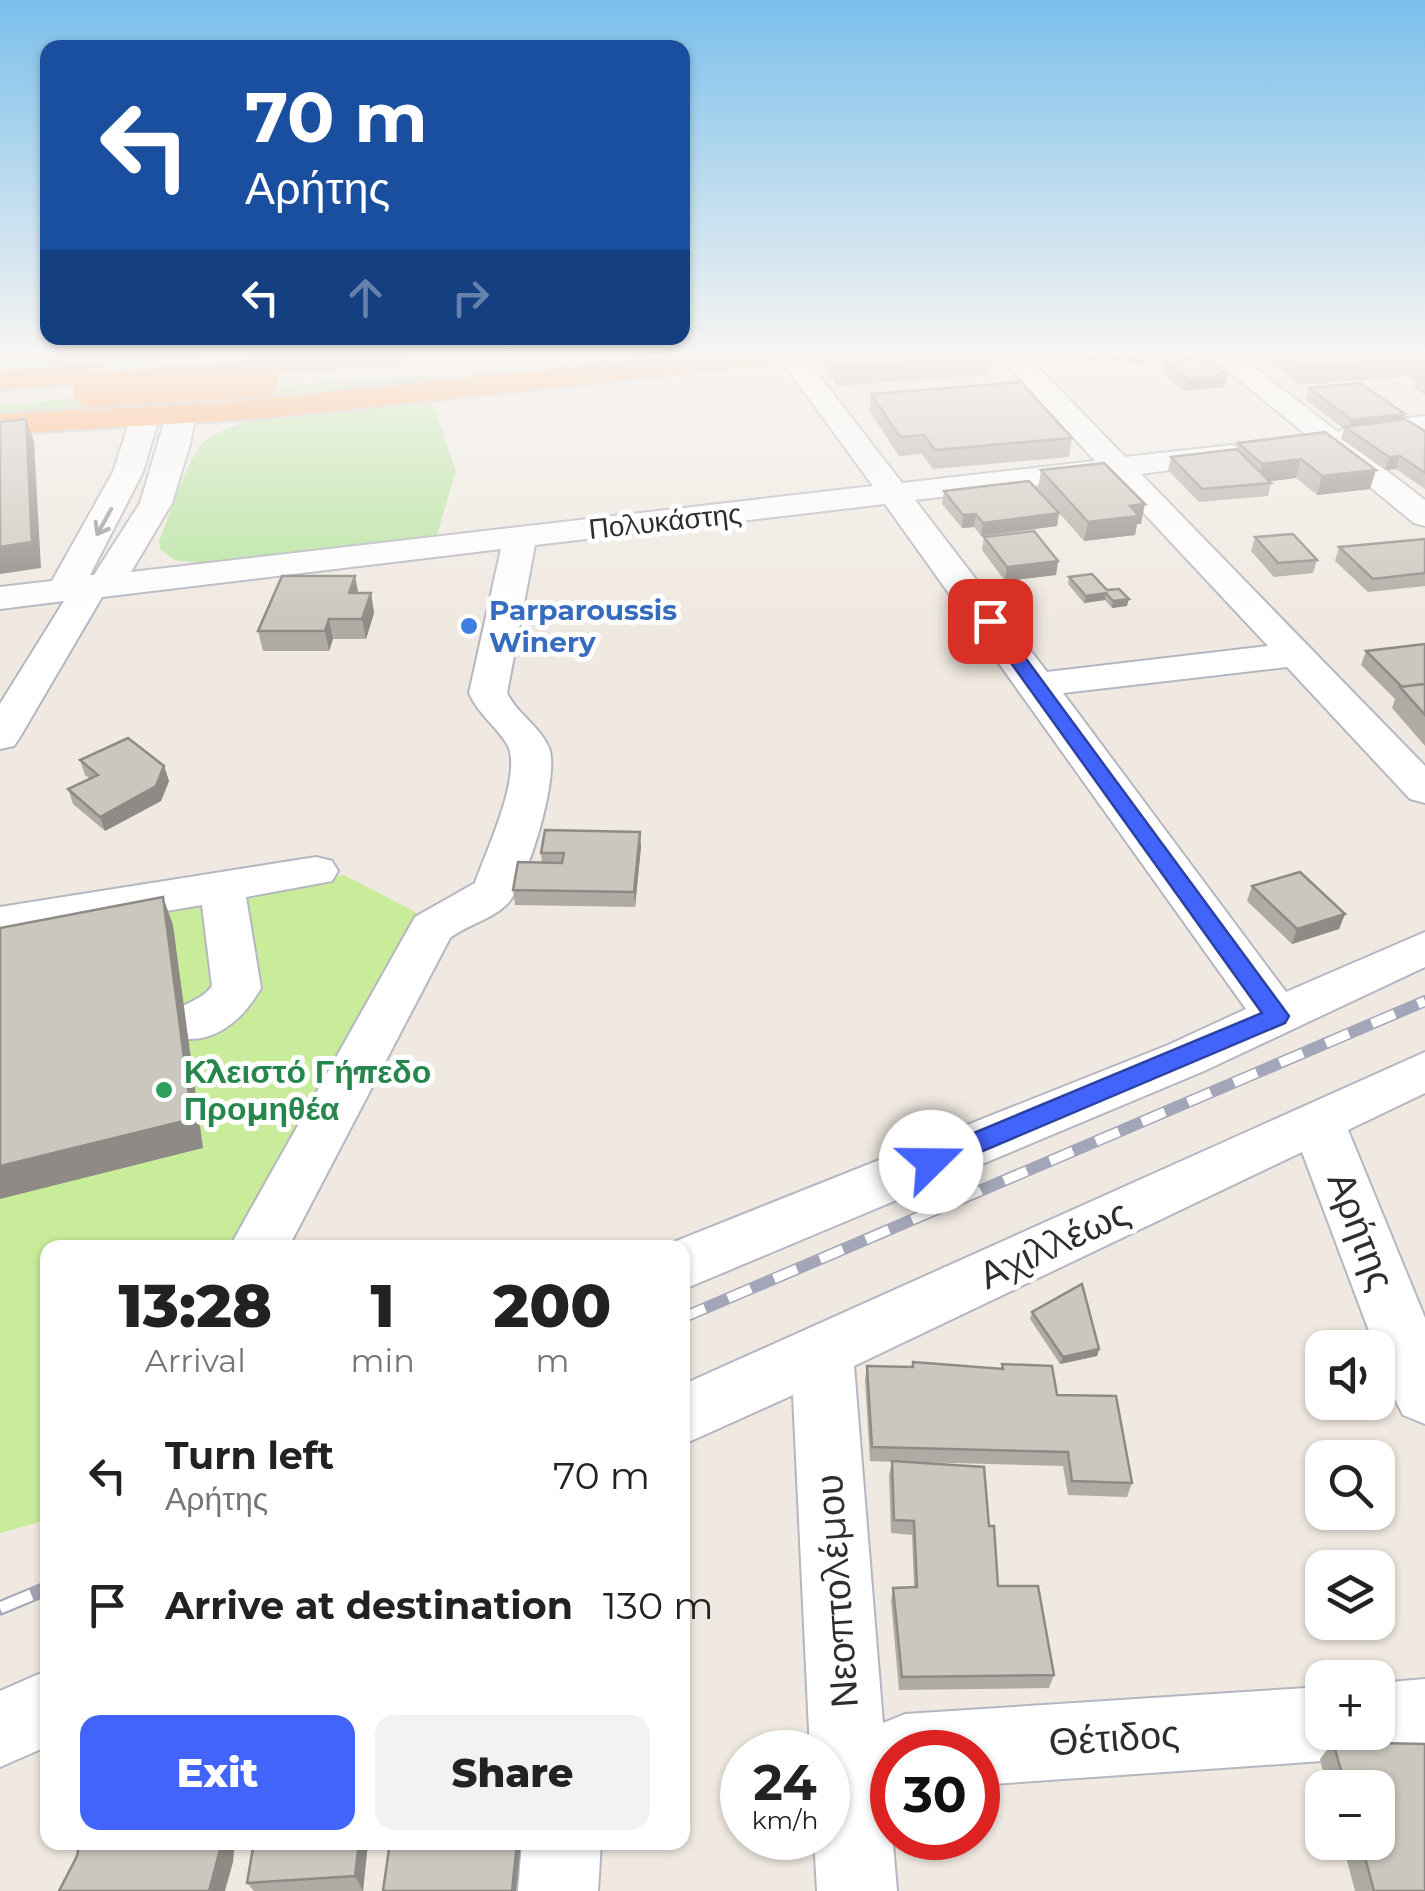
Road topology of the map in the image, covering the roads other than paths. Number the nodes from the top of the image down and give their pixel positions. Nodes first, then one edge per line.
1 (123, 444) edge
2 (138, 444) edge
3 (174, 444) edge
4 (184, 444) edge
5 (857, 444) edge
6 (1097, 444) edge
7 (1319, 444) edge
8 (1256, 451) edge
9 (136, 452) junction
10 (171, 457) junction
11 (1119, 467) junction
12 (895, 495) junction
13 (1425, 516) edge
14 (520, 537) junction
15 (130, 547) junction
16 (174, 576) junction
17 (88, 586) junction
18 (0, 598) edge
19 (1299, 654) junction
20 (1038, 685) junction
21 (0, 737) edge
22 (1425, 790) edge
23 (316, 871) dead end
24 (222, 886) junction
25 (0, 923) edge
26 (1425, 948) edge
27 (1277, 1016) junction
28 (189, 1022) dead end
29 (1425, 1071) edge
30 (1318, 1122) junction
31 (262, 1240) edge
32 (690, 1261) edge
33 (822, 1352) junction
34 (1425, 1395) edge
35 (690, 1412) edge
36 (40, 1711) edge
37 (1425, 1716) edge
38 (1395, 1719) edge
39 (1305, 1725) edge
40 (0, 1729) edge
41 (878, 1730) edge
42 (1000, 1746) edge
43 (870, 1820) edge
44 (561, 1850) edge
45 (558, 1891) edge
46 (857, 1891) edge

1 - 9 highway
2 - 9 street
3 - 10 street
4 - 10 highway
5 - 12 street
6 - 11 street
7 - 13 street
8 - 11 street, Πολυκάστης
9 -> 17 street
10 - 15 street
11 - 12 street, Πολυκάστης
11 - 19 street
12 - 14 street, Πολυκάστης
12 - 20 street
14 - 16 street, Πολυκάστης
14 - 31 street
15 - 16 street
15 - 17 street
16 - 17 street, Πολυκάστης
17 - 18 street, Πολυκάστης
17 - 21 street
19 - 20 street
19 - 22 street
20 - 27 street
23 - 24 street
24 - 25 street
24 - 28 street
26 - 27 street
27 - 32 street
29 - 30 street, Αχιλλέως
30 - 33 street, Αχιλλέως
30 - 34 street, Αρήτης
33 - 35 street, Αχιλλέως
33 - 41 street, Νεοπτολέμου
36 - 40 street
37 - 38 street
39 - 42 street, Θέτιδος
43 - 46 street, Νεοπτολέμου
44 - 45 street

